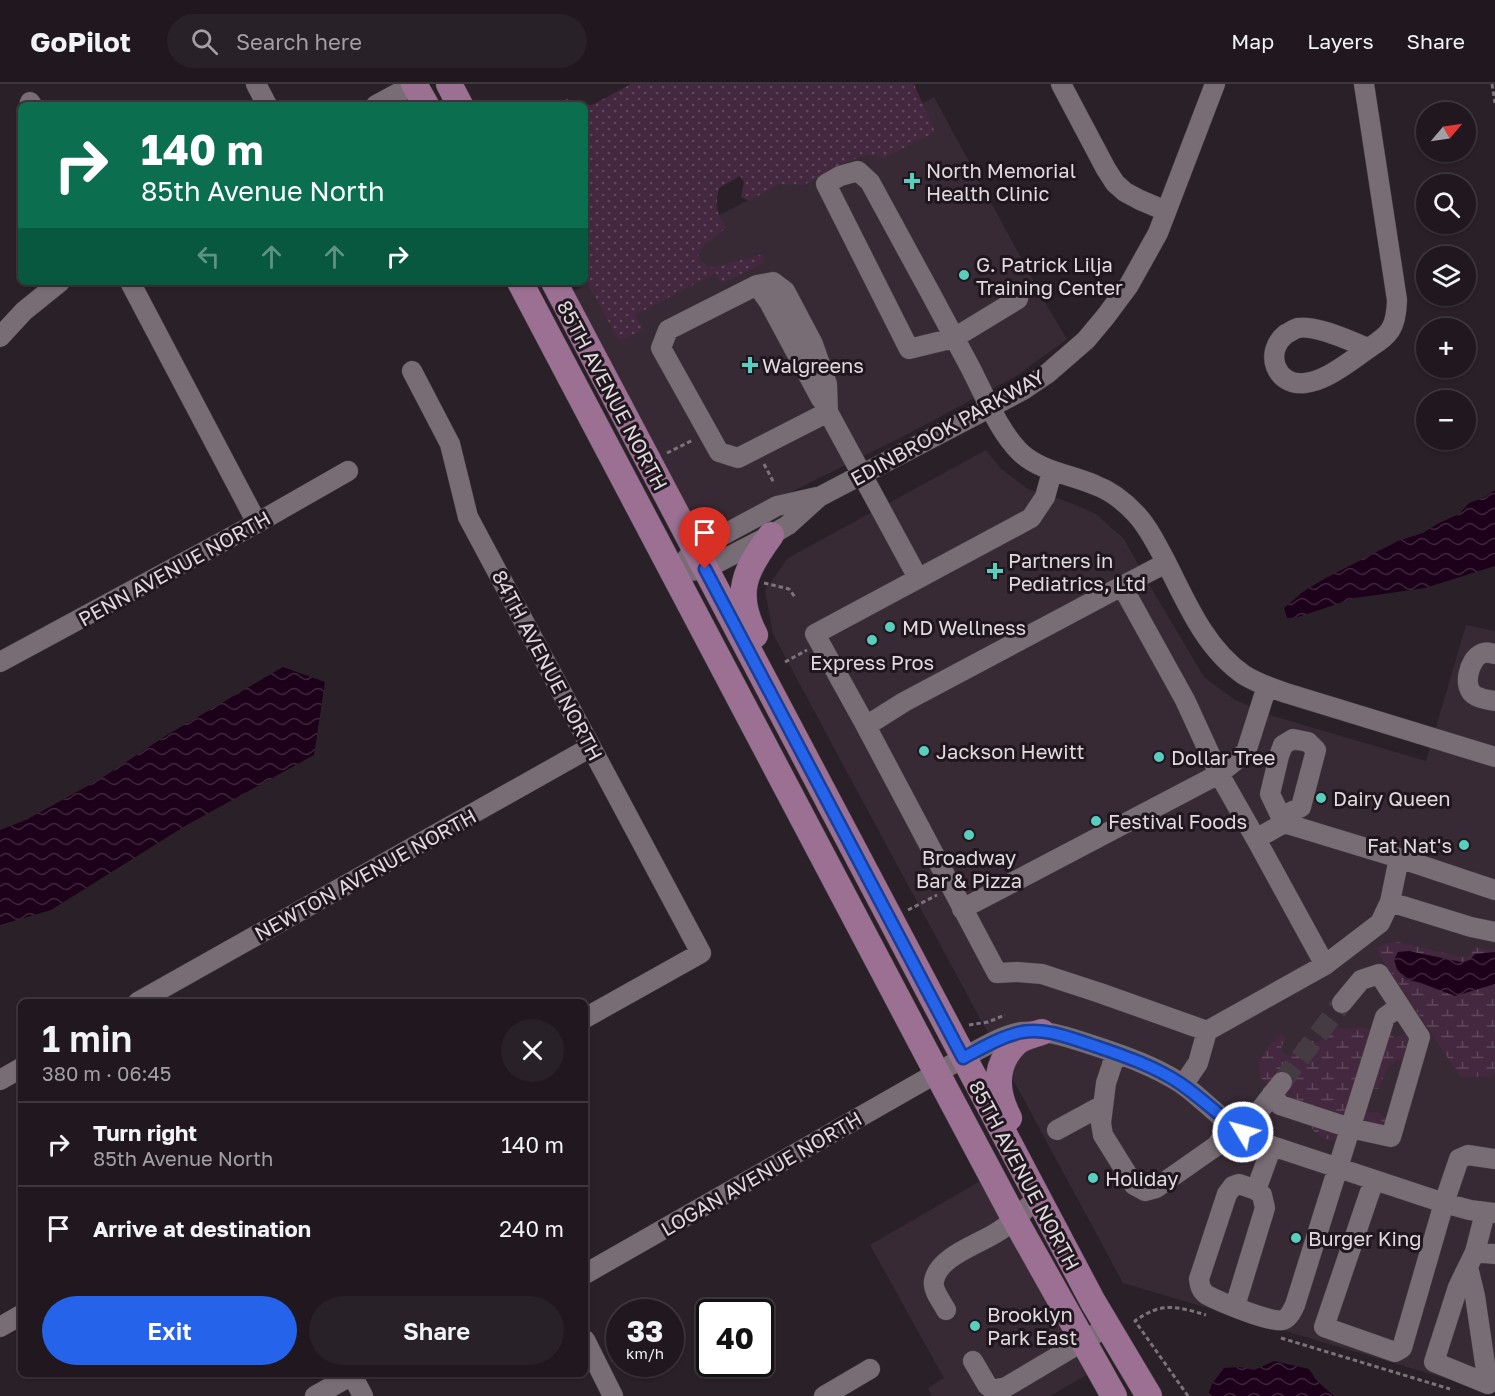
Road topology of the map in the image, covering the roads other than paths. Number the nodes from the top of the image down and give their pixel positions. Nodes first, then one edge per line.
1 (256, 84) edge
2 (415, 84) edge
3 (449, 84) edge
4 (1061, 84) edge
5 (1215, 84) edge
6 (1364, 84) edge
7 (265, 102) edge
8 (382, 102) edge
9 (424, 102) edge
10 (458, 102) edge
11 (1166, 211) junction
12 (56, 285) edge
13 (132, 285) edge
14 (522, 285) edge
15 (556, 285) edge
16 (1018, 299) dead end
17 (0, 336) edge
18 (954, 338) junction
19 (1368, 348) dead end
20 (412, 370) dead end
21 (991, 407) junction
22 (828, 412) junction
23 (348, 471) dead end
24 (1052, 472) junction
25 (862, 474) junction
26 (819, 497) junction
27 (257, 524) junction
28 (771, 535) junction
29 (700, 559) junction
30 (1166, 563) junction
31 (674, 573) junction
32 (918, 578) junction
33 (1122, 586) junction
34 (1495, 654) edge
35 (0, 662) edge
36 (1267, 686) junction
37 (1495, 701) edge
38 (866, 726) junction
39 (591, 747) junction
40 (1495, 757) edge
41 (1220, 774) junction
42 (848, 839) junction
43 (1256, 839) junction
44 (1399, 858) junction
45 (1495, 890) edge
46 (1390, 902) junction
47 (962, 909) junction
48 (1495, 932) edge
49 (1325, 964) junction
50 (143, 999) edge
51 (1342, 1004) tunnel mouth
52 (1392, 1012) junction
53 (588, 1016) edge
54 (1207, 1031) junction
55 (1042, 1032) junction
56 (1116, 1053) junction
57 (963, 1058) junction
58 (18, 1070) edge
59 (937, 1072) junction
60 (0, 1080) edge
61 (1183, 1085) junction
62 (1103, 1105) junction
63 (1237, 1128) junction
64 (1350, 1128) junction
65 (1057, 1130) dead end
66 (1272, 1146) junction
67 (1495, 1159) edge
68 (1338, 1169) junction
69 (1374, 1180) junction
70 (1256, 1190) junction
71 (1038, 1198) junction
72 (1444, 1203) junction
73 (1490, 1213) edge
74 (1014, 1218) junction
75 (1056, 1233) junction
76 (1495, 1254) edge
77 (1472, 1260) junction
78 (588, 1272) edge
79 (1234, 1306) junction
80 (946, 1310) dead end
81 (18, 1317) edge
82 (0, 1327) edge
83 (1107, 1327) junction
84 (1083, 1341) junction
85 (588, 1346) edge
86 (974, 1361) dead end
87 (870, 1369) dead end
88 (349, 1377) edge
89 (354, 1377) edge
90 (1492, 1385) edge
91 (315, 1396) edge
92 (363, 1396) edge
93 (613, 1396) edge
94 (824, 1396) edge
95 (1114, 1396) edge
96 (1149, 1396) edge

1 - 7 street
2 - 8 street
2 - 9 main road
3 - 10 main road
4 - 11 street
5 - 11 street, EDINBROOK PARKWAY
6 - 19 street
11 - 21 street, EDINBROOK PARKWAY
12 - 17 street
13 - 27 street
14 - 31 main road, 85TH AVENUE NORTH
15 - 29 main road, 85TH AVENUE NORTH
16 - 18 street
18 - 18 street
18 - 21 street
20 - 39 street, 84TH AVENUE NORTH
21 - 24 street
21 - 25 street, EDINBROOK PARKWAY
22 - 22 street
22 - 25 street
23 - 27 street, PENN AVENUE NORTH
24 - 30 street
24 - 32 street
25 - 26 street, EDINBROOK PARKWAY
25 - 32 street
26 - 28 street, EDINBROOK PARKWAY
26 - 29 street, EDINBROOK PARKWAY
27 - 35 street, PENN AVENUE NORTH
28 - 29 street, EDINBROOK PARKWAY
28 - 42 main road
29 - 31 street, EDINBROOK PARKWAY
29 - 42 main road, 85TH AVENUE NORTH
30 - 33 street
30 - 36 street
31 - 59 main road, 85TH AVENUE NORTH
32 - 38 street
33 - 38 street
33 - 41 street
34 - 37 street
36 - 40 street
36 - 41 street
38 - 47 street
39 - 50 street, NEWTON AVENUE NORTH
39 - 53 street, 84TH AVENUE NORTH
41 - 43 street
41 - 47 street
42 - 57 main road, 85TH AVENUE NORTH
43 - 44 street
43 - 49 street
44 - 45 street
44 - 46 street
46 - 48 street
46 - 49 street
47 - 54 street
49 - 54 street
51 - 52 street
52 - 64 street
52 - 64 street
54 - 61 street
55 - 56 street, LOGAN AVENUE NORTH
55 - 57 street, LOGAN AVENUE NORTH
55 - 75 main road
56 - 61 street, LOGAN AVENUE NORTH
56 - 62 street
57 - 59 street, LOGAN AVENUE NORTH
57 - 71 main road, 85TH AVENUE NORTH
58 - 60 street
59 - 74 main road, 85TH AVENUE NORTH
59 - 78 street, LOGAN AVENUE NORTH
61 - 63 street, LOGAN AVENUE NORTH
62 - 63 street
62 - 65 street
63 - 64 street
63 - 66 street, LOGAN AVENUE NORTH
64 - 68 street
66 - 68 street, LOGAN AVENUE NORTH
66 - 70 street
67 - 72 street
68 - 69 street, LOGAN AVENUE NORTH
68 - 79 street
69 - 72 street, LOGAN AVENUE NORTH
69 - 72 street
70 - 79 street
70 - 79 street
71 - 74 street
71 - 75 main road, 85TH AVENUE NORTH
72 - 73 street, LOGAN AVENUE NORTH
73 - 77 street
74 - 80 street
74 - 84 main road, 85TH AVENUE NORTH
75 - 83 main road, 85TH AVENUE NORTH
76 - 77 street
77 - 90 street
77 - 90 street
81 - 82 street
83 - 84 street
83 - 96 main road, 85TH AVENUE NORTH
84 - 86 street
84 - 95 main road, 85TH AVENUE NORTH
85 - 93 street
87 - 94 street
88 - 91 street
89 - 92 street

